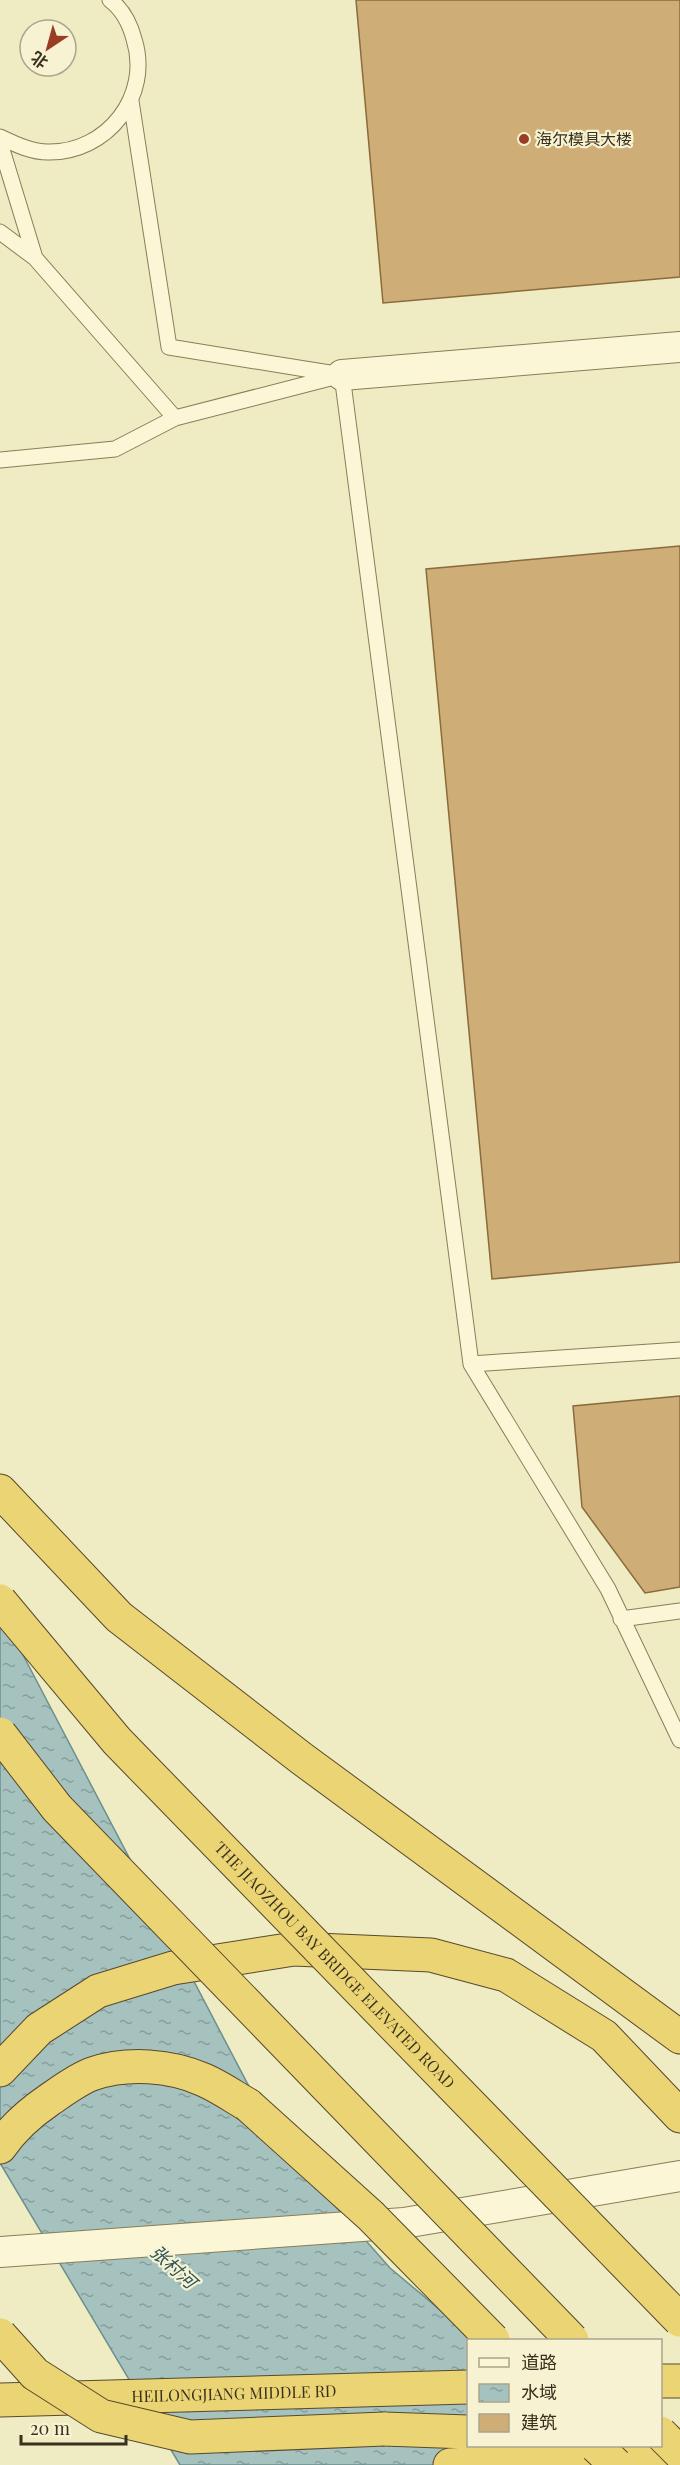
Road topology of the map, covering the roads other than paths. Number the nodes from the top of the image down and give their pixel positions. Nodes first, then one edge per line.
1 (113, 1) edge
2 (131, 101) junction
3 (0, 137) edge
4 (0, 143) edge
5 (0, 232) edge
6 (35, 258) junction
7 (680, 347) edge
8 (342, 375) junction
9 (175, 418) junction
10 (0, 460) edge
11 (680, 1350) edge
12 (471, 1364) junction
13 (0, 1491) edge
14 (0, 1601) edge
15 (680, 1611) edge
16 (621, 1619) junction
17 (0, 1734) edge
18 (680, 1740) edge
19 (680, 2037) edge
20 (0, 2070) edge
21 (680, 2116) edge
22 (0, 2147) edge
23 (680, 2176) edge
24 (0, 2252) edge
25 (680, 2320) edge
26 (0, 2335) edge
27 (492, 2339) edge
28 (571, 2339) edge
29 (662, 2381) edge
30 (680, 2381) edge
31 (467, 2387) edge
32 (0, 2400) edge
33 (467, 2432) edge
34 (662, 2435) edge
35 (662, 2438) edge
36 (680, 2439) edge
37 (598, 2447) edge
38 (680, 2453) edge
39 (450, 2465) edge
40 (616, 2465) edge

1 - 2 lane
2 - 3 lane
2 - 8 lane
4 - 6 lane
5 - 6 lane
6 - 9 lane
7 - 8 street
8 - 9 lane
8 - 12 lane
9 - 10 lane
11 - 12 lane
12 - 16 lane
13 - 19 highway
14 - 25 highway, THE JIAOZHOU BAY BRIDGE ELEVATED ROAD, bridge
15 - 16 lane
16 - 18 lane
17 - 28 highway, bridge
20 - 21 highway, bridge
22 - 27 highway, bridge
23 - 24 street, bridge
26 - 33 highway, bridge
29 - 30 highway
31 - 32 highway, HEILONGJIANG MIDDLE RD, bridge
34 - 38 highway, bridge
35 - 36 highway, bridge
37 - 40 highway, bridge
38 - 39 highway, bridge

